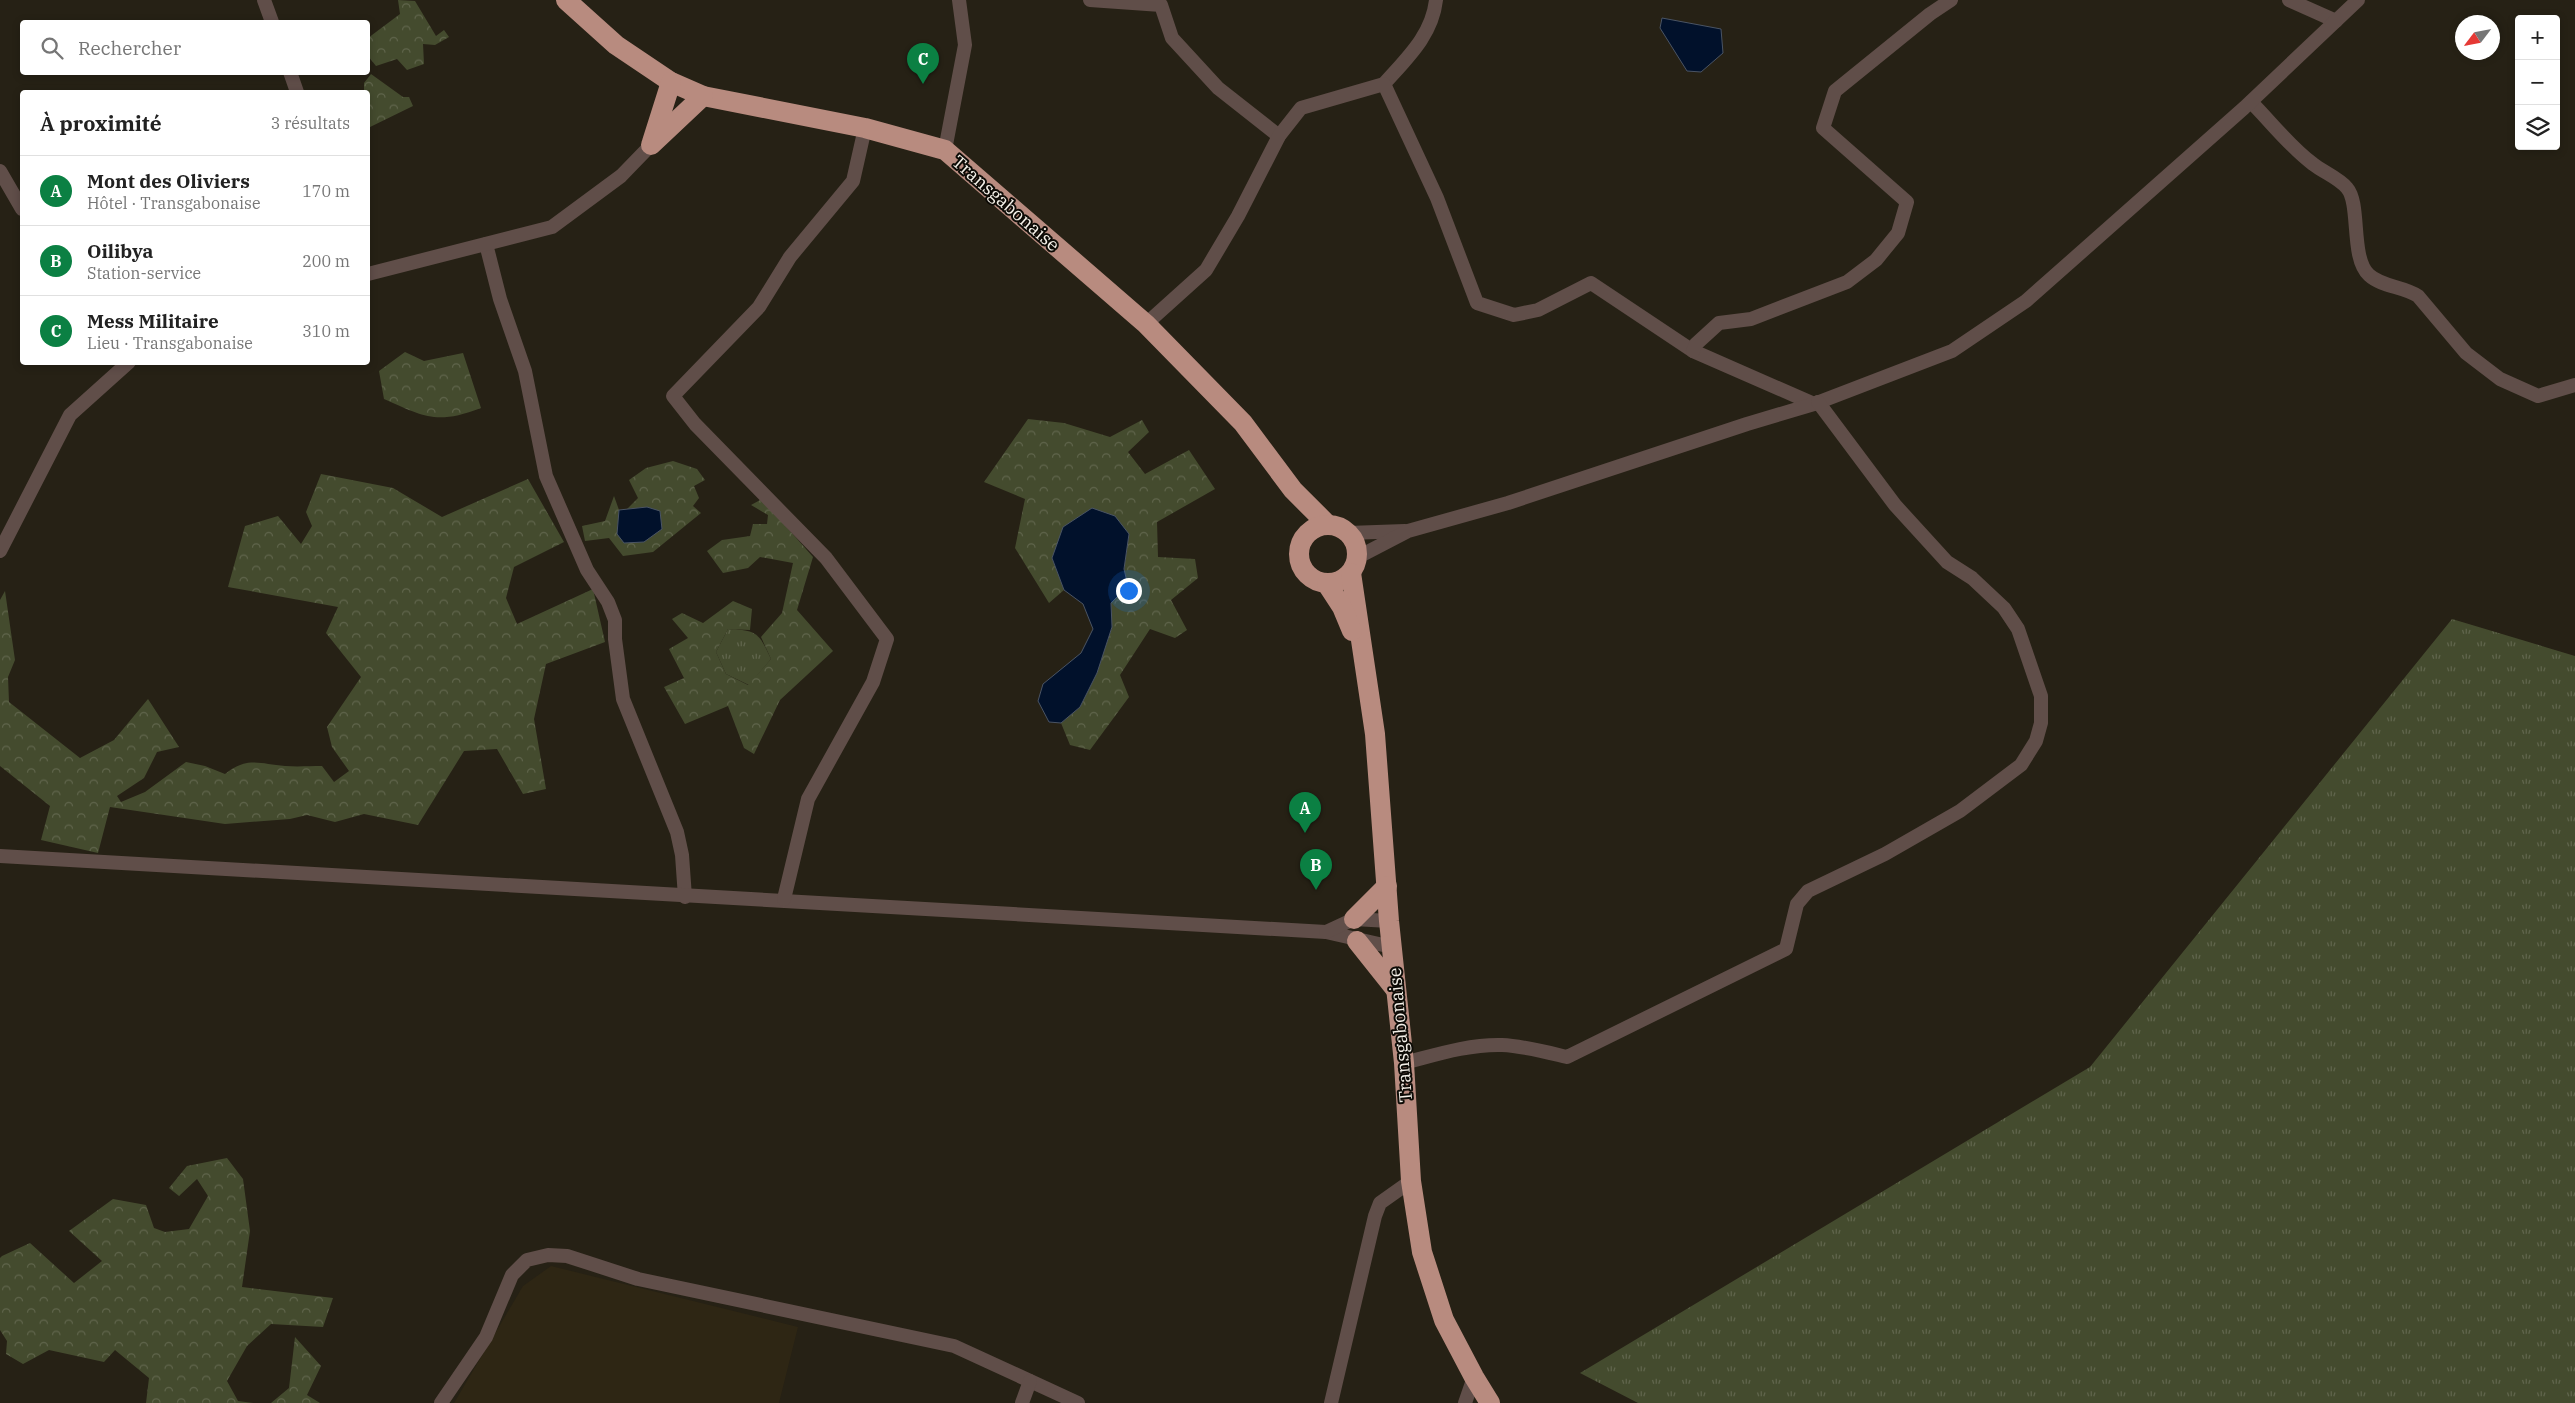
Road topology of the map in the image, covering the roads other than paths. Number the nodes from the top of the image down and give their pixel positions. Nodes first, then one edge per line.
1 (264, 0) edge
2 (566, 0) edge
3 (959, 0) edge
4 (1090, 0) edge
5 (1436, 0) edge
6 (1951, 0) edge
7 (2289, 0) edge
8 (2358, 0) edge
9 (271, 20) edge
10 (2336, 21) junction
11 (291, 75) edge
12 (671, 82) junction
13 (1384, 84) junction
14 (296, 90) edge
15 (703, 96) junction
16 (2251, 102) junction
17 (865, 128) junction
18 (1279, 136) junction
19 (651, 145) junction
20 (945, 150) junction
21 (0, 171) edge
22 (20, 206) edge
23 (486, 244) junction
24 (370, 273) edge
25 (1146, 324) junction
26 (1693, 351) junction
27 (126, 365) edge
28 (2575, 385) edge
29 (1816, 403) junction
30 (1294, 490) junction
31 (1328, 525) junction
32 (1408, 531) junction
33 (1348, 533) junction
34 (1306, 534) junction
35 (0, 551) edge
36 (1354, 565) junction
37 (1327, 584) junction
38 (1362, 653) junction
39 (0, 856) edge
40 (1387, 886) junction
41 (686, 897) junction
42 (784, 899) junction
43 (1354, 919) junction
44 (1389, 921) junction
45 (1326, 932) junction
46 (1357, 941) junction
47 (1392, 947) junction
48 (1396, 990) junction
49 (1404, 1063) junction
50 (1411, 1182) junction
51 (1474, 1377) junction
52 (1030, 1381) junction
53 (440, 1403) edge
54 (1022, 1403) edge
55 (1078, 1403) edge
56 (1331, 1403) edge
57 (1465, 1403) edge
58 (1490, 1403) edge

1 - 9 street
2 - 12 highway, Transgabonaise
3 - 20 street
4 - 18 street
5 - 13 street
6 - 26 street
7 - 10 street
8 - 10 street
10 - 16 street
11 - 14 street
12 - 15 highway, Transgabonaise
12 - 19 highway
13 - 18 street
13 - 26 street
15 - 17 highway, Transgabonaise
15 - 19 highway
16 - 28 street
16 - 29 street
17 - 20 highway, Transgabonaise
17 - 42 street
18 - 25 street
19 - 23 street
20 - 25 highway, Transgabonaise
21 - 22 street
23 - 24 street
23 - 41 street
25 - 30 highway, Transgabonaise
26 - 29 street
27 - 35 street
29 - 32 street
29 - 49 street
30 - 31 highway, Transgabonaise
30 - 34 highway, Transgabonaise
31 - 33 highway
31 - 34 highway
32 - 33 street
32 - 36 street
33 - 36 highway
34 - 37 highway
36 - 37 highway
36 - 38 highway, Transgabonaise
37 - 38 highway, Transgabonaise
38 - 40 highway, Transgabonaise
39 - 41 street
40 - 43 highway
40 - 44 highway, Transgabonaise
41 - 42 street
42 - 45 street
43 - 44 street
43 - 45 street
44 - 47 highway, Transgabonaise
45 - 46 street
46 - 47 street
46 - 48 highway
47 - 48 highway, Transgabonaise
48 - 49 highway, Transgabonaise
49 - 50 highway, Transgabonaise
50 - 51 highway, Transgabonaise
50 - 56 street
51 - 57 street
51 - 58 highway, Transgabonaise
52 - 53 street
52 - 54 street
52 - 55 street

